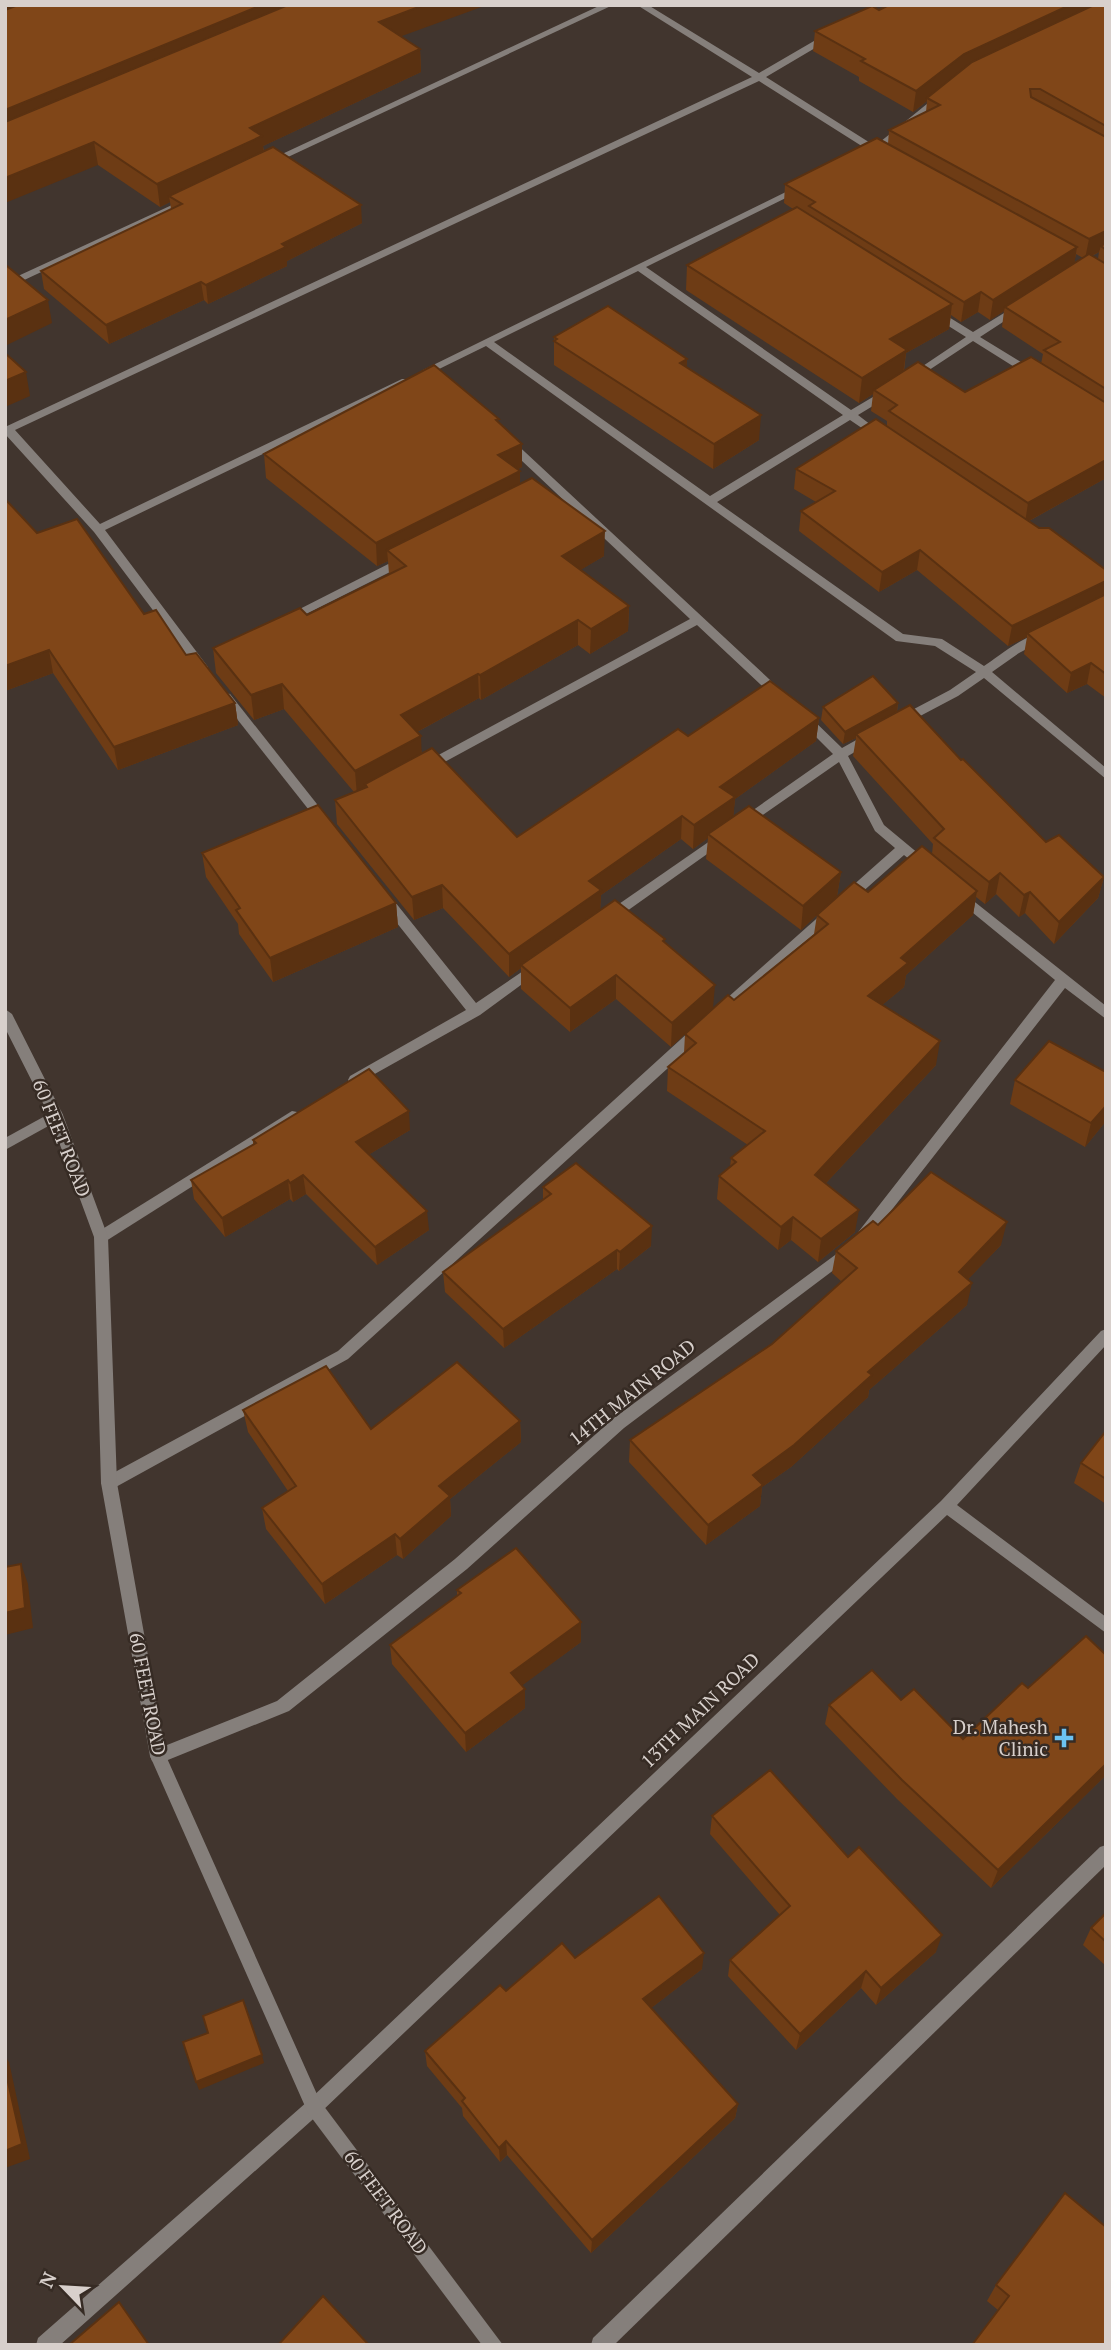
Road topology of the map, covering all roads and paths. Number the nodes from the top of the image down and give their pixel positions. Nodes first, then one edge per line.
1 (609, 5) edge
2 (641, 5) edge
3 (837, 31) edge
4 (759, 77) junction
5 (955, 86) edge
6 (875, 150) junction
7 (863, 156) edge
8 (887, 157) edge
9 (257, 169) edge
10 (814, 181) edge
11 (194, 198) edge
12 (765, 206) junction
13 (776, 213) dead end
14 (639, 267) junction
15 (5, 286) edge
16 (1028, 301) edge
17 (926, 307) edge
18 (972, 337) junction
19 (487, 342) junction
20 (428, 370) junction
21 (1039, 378) edge
22 (447, 388) edge
23 (851, 416) junction
24 (7, 431) edge
25 (497, 431) edge
26 (885, 439) edge
27 (556, 484) junction
28 (544, 490) edge
29 (709, 502) junction
30 (99, 529) junction
31 (421, 552) edge
32 (699, 619) junction
33 (273, 626) edge
34 (1049, 632) edge
35 (212, 657) edge
36 (199, 663) junction
37 (984, 671) junction
38 (841, 754) junction
39 (1106, 775) edge
40 (409, 776) edge
41 (337, 816) edge
42 (903, 848) junction
43 (935, 874) edge
44 (375, 885) edge
45 (956, 892) edge
46 (594, 928) edge
47 (550, 958) edge
48 (1063, 980) junction
49 (475, 1012) junction
50 (5, 1014) edge
51 (1106, 1014) edge
52 (344, 1086) edge
53 (309, 1107) edge
54 (57, 1115) junction
55 (5, 1145) edge
56 (101, 1237) junction
57 (1106, 1335) edge
58 (109, 1483) junction
59 (946, 1506) junction
60 (1106, 1626) edge
61 (158, 1756) junction
62 (1106, 1853) edge
63 (314, 2107) junction
64 (45, 2345) edge
65 (494, 2345) edge
66 (600, 2345) edge

1 - 9 street
2 - 4 street
3 - 4 street
4 - 6 street
4 - 24 street
5 - 6 street
6 - 7 street
6 - 8 street
10 - 12 street
11 - 15 street
12 - 13 street
12 - 14 street
14 - 19 street
14 - 23 street
16 - 18 street
17 - 18 street
18 - 21 street
18 - 23 street
19 - 20 street
19 - 29 street
20 - 22 street
20 - 30 street
23 - 26 street
23 - 29 street
24 - 30 street
25 - 27 street
27 - 28 street
27 - 32 street
29 - 37 street
30 - 36 street
31 - 33 street
32 - 38 street
32 - 40 street
34 - 37 street
35 - 36 street
36 - 41 street
37 - 38 street
37 - 39 street
38 - 42 street
38 - 46 street
42 - 43 street
42 - 58 street
44 - 49 street
45 - 48 street
47 - 49 street
48 - 51 street
48 - 61 street, 14TH MAIN ROAD
49 - 52 street
50 - 54 street, 60 FEET ROAD
53 - 56 street
54 - 55 street
54 - 56 street, 60 FEET ROAD
56 - 58 street, 60 FEET ROAD
57 - 59 street, 13TH MAIN ROAD
58 - 61 street, 60 FEET ROAD
59 - 60 street
59 - 63 street, 13TH MAIN ROAD
61 - 63 street, 60 FEET ROAD
62 - 66 street
63 - 64 street, 13TH MAIN ROAD
63 - 65 street, 60 FEET ROAD

